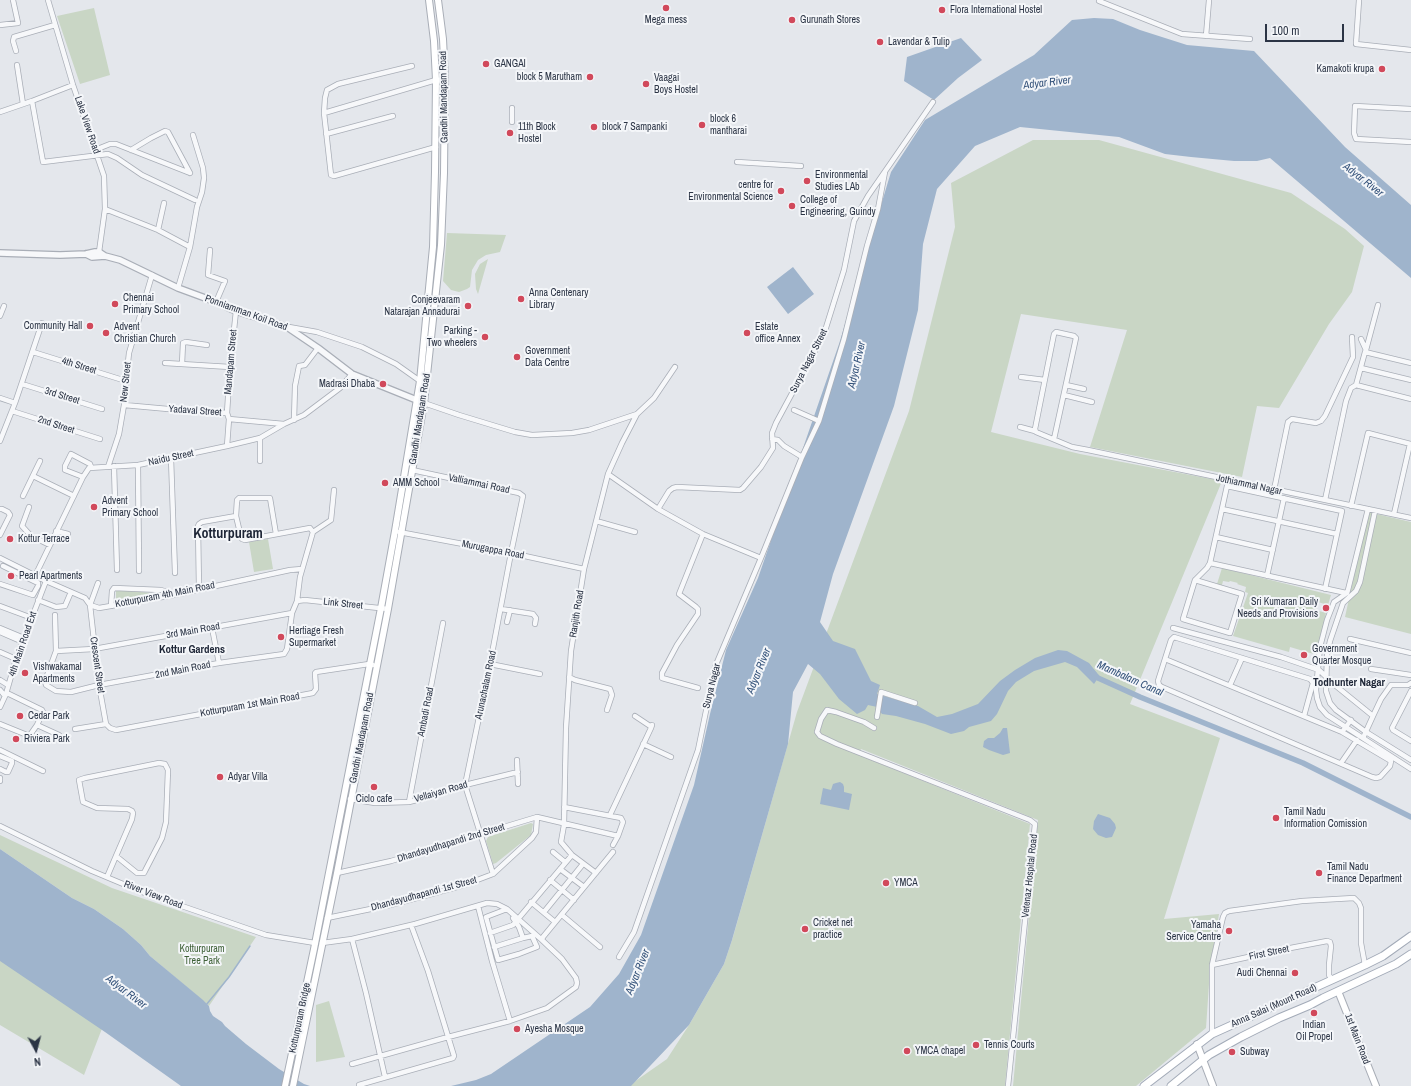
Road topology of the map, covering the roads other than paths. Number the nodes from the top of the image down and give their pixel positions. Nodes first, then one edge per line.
1 (13, 0) edge
2 (48, 0) edge
3 (429, 0) edge
4 (438, 0) edge
5 (1209, 0) edge
6 (1359, 0) edge
7 (1099, 1) edge
8 (55, 25) junction
9 (0, 26) edge
10 (1206, 36) junction
11 (1250, 39) dead end
12 (1411, 50) edge
13 (16, 51) dead end
14 (17, 65) dead end
15 (412, 66) dead end
16 (436, 80) junction
17 (445, 80) junction
18 (73, 85) junction
19 (32, 101) junction
20 (933, 102) dead end
21 (24, 104) junction
22 (512, 108) dead end
23 (1411, 109) edge
24 (0, 112) edge
25 (324, 112) junction
26 (393, 116) dead end
27 (512, 122) dead end
28 (326, 134) junction
29 (193, 135) dead end
30 (1411, 142) edge
31 (436, 147) junction
32 (95, 150) junction
33 (131, 150) junction
34 (97, 155) junction
35 (737, 162) dead end
36 (800, 166) dead end
37 (886, 170) junction
38 (195, 200) dead end
39 (164, 203) dead end
40 (104, 209) junction
41 (158, 230) junction
42 (190, 247) junction
43 (210, 250) dead end
44 (99, 252) junction
45 (0, 253) edge
46 (86, 254) junction
47 (105, 256) junction
48 (152, 275) junction
49 (178, 288) junction
50 (216, 302) junction
51 (1378, 305) dead end
52 (4, 306) dead end
53 (236, 311) junction
54 (0, 316) edge
55 (42, 323) dead end
56 (287, 327) junction
57 (1352, 337) dead end
58 (1361, 339) dead end
59 (207, 345) dead end
60 (318, 348) junction
61 (1365, 351) junction
62 (33, 352) junction
63 (165, 363) dead end
64 (1411, 363) edge
65 (182, 364) junction
66 (230, 367) junction
67 (675, 367) dead end
68 (1361, 368) junction
69 (352, 374) junction
70 (1021, 377) dead end
71 (1045, 380) junction
72 (1411, 380) edge
73 (126, 381) junction
74 (420, 381) junction
75 (22, 384) junction
76 (1066, 385) junction
77 (1356, 385) junction
78 (1084, 388) dead end
79 (1064, 395) junction
80 (0, 398) edge
81 (1411, 399) edge
82 (417, 400) junction
83 (1092, 402) dead end
84 (15, 403) junction
85 (424, 403) junction
86 (124, 405) junction
87 (102, 409) dead end
88 (794, 410) dead end
89 (12, 411) junction
90 (227, 413) junction
91 (637, 414) junction
92 (229, 420) junction
93 (294, 420) junction
94 (819, 421) junction
95 (284, 424) junction
96 (1020, 427) dead end
97 (1036, 431) junction
98 (260, 438) junction
99 (100, 439) dead end
100 (772, 439) junction
101 (1054, 439) junction
102 (0, 441) edge
103 (1410, 444) edge
104 (227, 446) junction
105 (802, 457) junction
106 (171, 458) junction
107 (260, 461) dead end
108 (40, 462) dead end
109 (138, 465) junction
110 (114, 466) junction
111 (91, 467) junction
112 (108, 467) junction
113 (412, 470) junction
114 (608, 474) junction
115 (33, 476) junction
116 (83, 477) junction
117 (334, 490) dead end
118 (1274, 490) junction
119 (523, 494) joint
120 (23, 496) dead end
121 (74, 496) junction
122 (1284, 498) junction
123 (1325, 500) junction
124 (1352, 506) junction
125 (29, 507) dead end
126 (0, 509) edge
127 (658, 509) junction
128 (1222, 509) junction
129 (1368, 509) junction
130 (1375, 511) junction
131 (1394, 514) junction
132 (236, 516) junction
133 (1411, 518) edge
134 (596, 521) junction
135 (1279, 521) junction
136 (56, 531) junction
137 (395, 531) junction
138 (313, 532) junction
139 (635, 532) dead end
140 (402, 533) junction
141 (68, 534) dead end
142 (276, 534) junction
143 (703, 534) junction
144 (1337, 534) junction
145 (0, 535) edge
146 (1216, 536) junction
147 (50, 545) junction
148 (1273, 550) junction
149 (511, 553) junction
150 (761, 558) junction
151 (2, 562) edge
152 (1210, 563) junction
153 (302, 569) junction
154 (584, 569) junction
155 (117, 570) dead end
156 (140, 571) dead end
157 (0, 572) edge
158 (175, 573) dead end
159 (35, 576) junction
160 (1267, 576) junction
161 (1195, 580) junction
162 (46, 581) junction
163 (98, 583) dead end
164 (0, 584) edge
165 (199, 589) junction
166 (1325, 589) junction
167 (71, 592) junction
168 (1346, 594) junction
169 (174, 595) junction
170 (38, 600) junction
171 (1336, 600) junction
172 (297, 601) junction
173 (1343, 603) junction
174 (90, 605) junction
175 (0, 606) edge
176 (111, 606) junction
177 (381, 608) junction
178 (388, 609) junction
179 (501, 609) junction
180 (510, 610) junction
181 (292, 613) junction
182 (55, 615) dead end
183 (32, 618) junction
184 (507, 622) dead end
185 (443, 623) dead end
186 (535, 624) dead end
187 (0, 628) edge
188 (212, 628) junction
189 (1173, 628) dead end
190 (0, 632) edge
191 (1350, 639) dead end
192 (23, 640) junction
193 (94, 649) junction
194 (56, 651) junction
195 (0, 652) edge
196 (1411, 653) edge
197 (0, 655) edge
198 (1165, 658) junction
199 (1242, 658) junction
200 (16, 660) junction
201 (219, 663) junction
202 (369, 664) junction
203 (490, 664) junction
204 (376, 666) junction
205 (1371, 669) dead end
206 (1318, 670) junction
207 (540, 674) dead end
208 (1411, 675) edge
209 (1325, 676) junction
210 (569, 677) junction
211 (0, 680) edge
212 (1411, 683) edge
213 (99, 685) junction
214 (1230, 685) junction
215 (8, 686) junction
216 (698, 688) dead end
217 (0, 690) edge
218 (1411, 691) edge
219 (5, 695) junction
220 (915, 703) dead end
221 (0, 706) edge
222 (607, 710) dead end
223 (636, 716) dead end
224 (1304, 716) junction
225 (1373, 716) junction
226 (877, 717) dead end
227 (1351, 720) junction
228 (0, 724) edge
229 (106, 724) junction
230 (37, 725) junction
231 (1346, 727) junction
232 (874, 728) dead end
233 (75, 730) dead end
234 (1342, 732) junction
235 (1366, 732) junction
236 (59, 735) dead end
237 (1363, 738) junction
238 (1357, 740) junction
239 (1411, 741) edge
240 (643, 744) junction
241 (0, 750) edge
242 (0, 756) edge
243 (670, 757) dead end
244 (518, 760) dead end
245 (1411, 760) edge
246 (1341, 764) junction
247 (0, 769) edge
248 (1411, 769) edge
249 (43, 771) dead end
250 (518, 772) junction
251 (0, 778) edge
252 (0, 781) edge
253 (518, 784) dead end
254 (465, 785) junction
255 (350, 799) junction
256 (409, 802) junction
257 (564, 807) junction
258 (610, 815) junction
259 (537, 817) junction
260 (564, 825) junction
261 (0, 826) edge
262 (480, 835) junction
263 (618, 836) junction
264 (613, 845) dead end
265 (553, 852) dead end
266 (613, 852) dead end
267 (572, 855) junction
268 (116, 856) junction
269 (566, 862) junction
270 (583, 864) junction
271 (560, 869) junction
272 (337, 873) junction
273 (596, 873) junction
274 (493, 874) junction
275 (107, 877) junction
276 (572, 878) junction
277 (550, 880) junction
278 (584, 887) junction
279 (562, 890) junction
280 (574, 900) junction
281 (531, 902) junction
282 (478, 906) junction
283 (506, 910) junction
284 (544, 912) junction
285 (562, 915) junction
286 (327, 918) junction
287 (517, 920) junction
288 (555, 922) junction
289 (411, 925) junction
290 (490, 933) junction
291 (1411, 936) edge
292 (523, 938) junction
293 (352, 939) junction
294 (542, 940) junction
295 (322, 943) junction
296 (600, 947) dead end
297 (317, 948) junction
298 (494, 948) junction
299 (1411, 954) edge
300 (619, 957) dead end
301 (1212, 965) junction
302 (1366, 965) junction
303 (1332, 980) junction
304 (1338, 991) junction
305 (510, 1020) junction
306 (1212, 1034) junction
307 (448, 1036) junction
308 (1197, 1044) junction
309 (381, 1056) junction
310 (1204, 1060) junction
311 (352, 1064) dead end
312 (385, 1077) junction
313 (359, 1085) dead end
314 (285, 1086) edge
315 (293, 1086) edge
316 (1008, 1086) edge
317 (1144, 1086) edge
318 (1171, 1086) edge
319 (1212, 1086) edge
320 (1376, 1086) edge

1 - 9 street
2 - 8 street, Lake View Road
3 - 16 main road, Gandhi Mandapam Road
4 - 17 main road, Gandhi Mandapam Road
5 - 10 street
6 - 12 street
7 - 10 street
8 - 13 street
8 - 18 street, Lake View Road
10 - 11 street
14 - 21 street
15 - 25 street
16 - 17 street
16 - 25 street
16 - 31 main road, Gandhi Mandapam Road
17 - 85 main road, Gandhi Mandapam Road
18 - 19 street
18 - 32 street, Lake View Road
19 - 21 street
19 - 34 street
20 - 37 street, Surya Nagar Street
21 - 24 street
22 - 27 street
23 - 30 street
25 - 28 street
26 - 28 street
28 - 31 street
29 - 42 street
31 - 74 main road, Gandhi Mandapam Road
32 - 33 street
32 - 34 street, Lake View Road
33 - 33 street
34 - 38 street
34 - 40 street, Lake View Road
35 - 36 street
37 - 94 street, Surya Nagar
37 - 100 street, Surya Nagar Street
39 - 41 street
40 - 41 street
40 - 44 street, Lake View Road
41 - 42 street
42 - 49 street
43 - 50 street
44 - 46 street
44 - 47 street
45 - 46 street
46 - 47 street
47 - 48 street, Ponniamman Koil Road
48 - 49 street, Ponniamman Koil Road
48 - 73 street, New Street
49 - 50 street, Ponniamman Koil Road
50 - 53 street, Ponniamman Koil Road
51 - 61 street
52 - 54 street
53 - 56 street, Ponniamman Koil Road
53 - 66 street, Mandapam Street
55 - 62 street
56 - 60 street, Ponniamman Koil Road
56 - 74 street
57 - 118 street
58 - 61 street
59 - 65 street
60 - 69 street, Ponniamman Koil Road
60 - 93 street
61 - 64 street
61 - 68 street
62 - 73 street, 4th Street
62 - 75 street
63 - 65 street
65 - 66 street
66 - 90 street, Mandapam Street
67 - 91 street, Ranjith Road
68 - 72 street
68 - 77 street
69 - 82 street, Ponniamman Koil Road
69 - 93 street, Naidu Street
70 - 71 street
71 - 76 street
71 - 97 street
73 - 86 street, New Street
74 - 82 main road, Gandhi Mandapam Road
75 - 84 street
75 - 87 street, 3rd Street
76 - 78 street
76 - 79 street
77 - 81 street
77 - 123 street
79 - 83 street
79 - 101 street
80 - 84 street
82 - 85 street, Ponniamman Koil Road
82 - 137 main road, Gandhi Mandapam Road
84 - 89 street
85 - 91 street, Ranjith Road
85 - 113 main road, Gandhi Mandapam Road
86 - 90 street, Yadaval Street
86 - 112 street, New Street
88 - 94 street
89 - 99 street, 2nd Street
89 - 102 street
90 - 92 street, Yadaval Street
91 - 114 street, Ranjith Road
92 - 95 street, Yadaval Street
92 - 104 street
93 - 95 street, Naidu Street
94 - 105 street, Surya Nagar
95 - 98 street, Naidu Street
96 - 97 street, Jothiammal Nagar
97 - 101 street, Jothiammal Nagar
98 - 104 street, Naidu Street
98 - 107 street
100 - 105 street
100 - 127 street, Surya Nagar Street
101 - 118 street, Jothiammal Nagar
103 - 124 street
103 - 131 street
104 - 106 street, Naidu Street
105 - 150 street, Surya Nagar
106 - 109 street, Naidu Street
106 - 158 street
108 - 115 street
109 - 110 street, Naidu Street
109 - 156 street
110 - 112 street, Naidu Street
110 - 155 street
111 - 112 street, Naidu Street
111 - 116 street
111 - 116 street
113 - 119 street, Valliammai Road
113 - 140 main road, Gandhi Mandapam Road
114 - 127 street
114 - 134 street, Ranjith Road
115 - 120 street
115 - 121 street
116 - 121 street
117 - 138 street
118 - 123 street, Jothiammal Nagar
119 - 149 street, Arunachalam Road
121 - 136 street
122 - 128 street
122 - 135 street
122 - 144 street
123 - 124 street, Jothiammal Nagar
124 - 129 street, Jothiammal Nagar
125 - 147 street
126 - 145 street
127 - 143 street
128 - 135 street
128 - 146 street
129 - 130 street, Jothiammal Nagar
129 - 168 street
130 - 131 street, Jothiammal Nagar
130 - 173 street
131 - 133 street, Jothiammal Nagar
132 - 142 street
132 - 142 street
132 - 165 street
134 - 139 street
134 - 154 street, Ranjith Road
135 - 144 street
135 - 148 street
136 - 141 street
136 - 147 street
137 - 140 street, Murugappa Road
137 - 177 main road, Gandhi Mandapam Road
138 - 142 street
138 - 153 street, 2nd Main Road
140 - 149 street, Murugappa Road
140 - 178 main road, Gandhi Mandapam Road
143 - 150 street
143 - 216 street
144 - 166 street
146 - 148 street
146 - 152 street
147 - 159 street
148 - 160 street
149 - 154 street, Murugappa Road
149 - 179 street, Arunachalam Road
150 - 300 street, Surya Nagar
151 - 157 street
151 - 159 street
151 - 164 street
152 - 160 street
152 - 161 street
153 - 165 street, Kotturpuram 4th Main Road
153 - 172 street, 2nd Main Road
154 - 210 street, Ranjith Road
159 - 162 street
160 - 166 street
161 - 161 street
162 - 167 street
162 - 170 street, 4th Main Road Ext
163 - 174 street
165 - 169 street, Kotturpuram 4th Main Road
166 - 168 street
167 - 170 street
167 - 174 street
168 - 171 street
169 - 176 street, Kotturpuram 4th Main Road
169 - 176 street
170 - 183 street, 4th Main Road Ext
171 - 173 street
171 - 206 street
172 - 177 street, Link Street
172 - 181 street, 2nd Main Road
173 - 209 street
174 - 176 street, Kotturpuram 4th Main Road
174 - 193 street, Crescent Street
175 - 183 street
177 - 178 street, Link Street
177 - 202 main road, Gandhi Mandapam Road
178 - 204 main road, Gandhi Mandapam Road
179 - 180 street
179 - 203 street, Arunachalam Road
180 - 184 street
180 - 186 street
181 - 188 street, 3rd Main Road
181 - 201 street, 2nd Main Road
182 - 194 street
183 - 192 street, 4th Main Road Ext
185 - 256 street, Ambadi Road
187 - 192 street
188 - 193 street, 3rd Main Road
188 - 201 street
189 - 206 street
190 - 192 street
191 - 196 street
192 - 200 street, 4th Main Road Ext
193 - 194 street, 3rd Main Road
193 - 213 street, Crescent Street
194 - 213 street, 2nd Main Road
195 - 200 street
197 - 200 street
198 - 199 street
198 - 214 street
198 - 246 street
199 - 214 street
199 - 224 street
200 - 215 street, 4th Main Road Ext
201 - 213 street, 2nd Main Road
202 - 204 street, Kotturpuram 1st Main Road
202 - 229 street, Kotturpuram 1st Main Road
202 - 297 main road, Gandhi Mandapam Road
203 - 207 street
203 - 254 street, Arunachalam Road
204 - 255 main road, Gandhi Mandapam Road
205 - 208 street
206 - 209 street
206 - 231 street
209 - 225 street
209 - 227 street
210 - 222 street
210 - 257 street, Ranjith Road
211 - 215 street
212 - 225 street
213 - 229 street, Crescent Street
214 - 224 street
215 - 219 street, 4th Main Road Ext
217 - 219 street
218 - 239 street
219 - 221 street, 4th Main Road Ext
219 - 230 street
220 - 226 street
223 - 240 street
224 - 234 street
225 - 235 street
227 - 231 street
227 - 235 street
228 - 230 street
229 - 233 street
230 - 236 street
231 - 234 street
231 - 237 street
232 - 316 street, Vetenaz Hospital Road
234 - 238 street
235 - 237 street
235 - 245 street
237 - 248 street
238 - 246 street
238 - 246 street
240 - 243 street
240 - 258 street
241 - 249 street
242 - 247 street
244 - 250 street
250 - 253 street
250 - 254 street, Vellaiyan Road
251 - 252 street
254 - 256 street, Vellaiyan Road
254 - 262 street, Arunachalam Road
255 - 256 street, Vellaiyan Road
255 - 272 main road, Gandhi Mandapam Road
257 - 258 street
257 - 260 street, Ranjith Road
258 - 263 street
259 - 260 street
259 - 262 street, Dhandayudhapandi 2nd Street
259 - 274 street, Dhandayudhapandi 1st Street
260 - 263 street
260 - 267 street, Ranjith Road
261 - 275 street, River View Road
262 - 272 street, Dhandayudhapandi 2nd Street
262 - 274 street, Arunachalam Road
263 - 264 street
265 - 269 street
266 - 273 street
267 - 269 street
267 - 270 street
268 - 268 street
268 - 275 street
269 - 271 street
270 - 273 street
270 - 276 street
271 - 276 street
271 - 277 street
272 - 286 main road, Gandhi Mandapam Road
273 - 278 street
274 - 286 street, Dhandayudhapandi 1st Street
275 - 297 street, River View Road
276 - 278 street
276 - 279 street
277 - 279 street
277 - 281 street
278 - 280 street
279 - 280 street
279 - 284 street
280 - 285 street
281 - 284 street
281 - 287 street
282 - 283 street
282 - 289 street
282 - 305 street
283 - 287 street
283 - 290 street
284 - 288 street
285 - 288 street
285 - 296 street
286 - 295 main road, Gandhi Mandapam Road
287 - 290 street
287 - 292 street
287 - 294 street
288 - 294 street
289 - 293 street
289 - 307 street
290 - 298 street
291 - 302 main road, Anna Salai (Mount Road)
292 - 298 street
292 - 298 street
293 - 295 street
293 - 309 street
294 - 305 street
295 - 297 main road, Gandhi Mandapam Road
297 - 314 main road, Kotturpuram Bridge
297 - 315 main road, Kotturpuram Bridge
299 - 304 main road, Anna Salai (Mount Road)
301 - 302 street
301 - 303 street, First Street
301 - 306 street
302 - 303 main road, Anna Salai (Mount Road)
303 - 306 main road, Anna Salai (Mount Road)
304 - 310 main road, Anna Salai (Mount Road)
304 - 320 main road, 1st Main Road
305 - 307 street
306 - 308 main road, Anna Salai (Mount Road)
307 - 309 street
307 - 312 street
308 - 310 main road
308 - 317 main road, Anna Salai (Mount Road)
309 - 311 street
309 - 312 street
310 - 318 main road, Anna Salai (Mount Road)
310 - 319 main road
312 - 313 street

